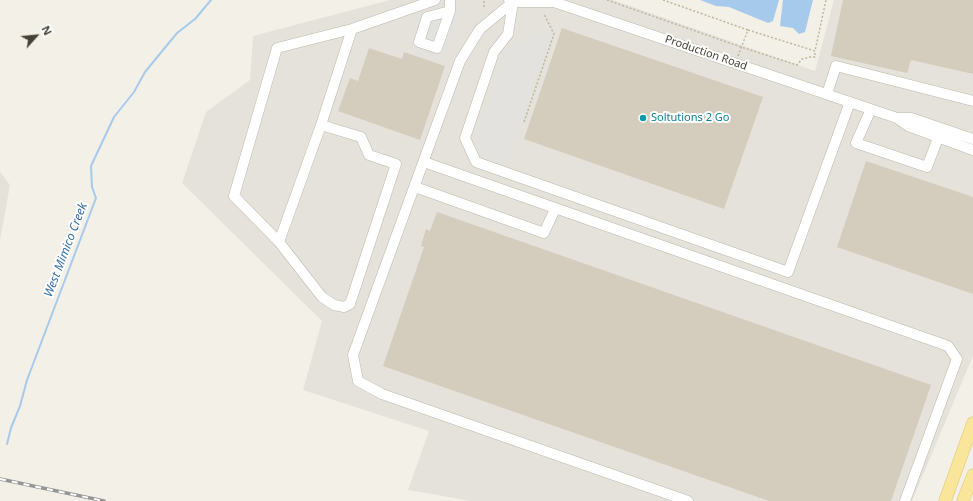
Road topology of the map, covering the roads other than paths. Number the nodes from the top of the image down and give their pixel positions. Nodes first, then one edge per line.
1 (435, 0) edge
2 (450, 0) edge
3 (511, 1) edge
4 (450, 11) dead end
5 (352, 29) junction
6 (828, 94) junction
7 (973, 101) edge
8 (850, 102) junction
9 (871, 109) junction
10 (897, 118) junction
11 (321, 125) junction
12 (938, 138) junction
13 (973, 139) edge
14 (973, 150) edge
15 (424, 162) junction
16 (415, 186) junction
17 (555, 209) junction
18 (279, 242) junction
19 (973, 423) edge
20 (973, 475) edge
21 (688, 501) edge
22 (905, 501) edge
23 (945, 501) edge
24 (963, 501) edge

1 - 5 street
2 - 4 street
3 - 6 street, Production Road
3 - 8 street
3 - 15 street
5 - 11 street
5 - 18 street
6 - 7 street
6 - 8 street, Production Road
8 - 9 street, Production Road
9 - 10 street, Production Road
9 - 12 street
10 - 12 street, Production Road
10 - 13 street, Production Road
11 - 18 street
11 - 18 street
12 - 14 street, Production Road
15 - 16 street
15 - 17 street
16 - 17 street
16 - 21 street
17 - 22 street
19 - 23 main road
20 - 24 main road

